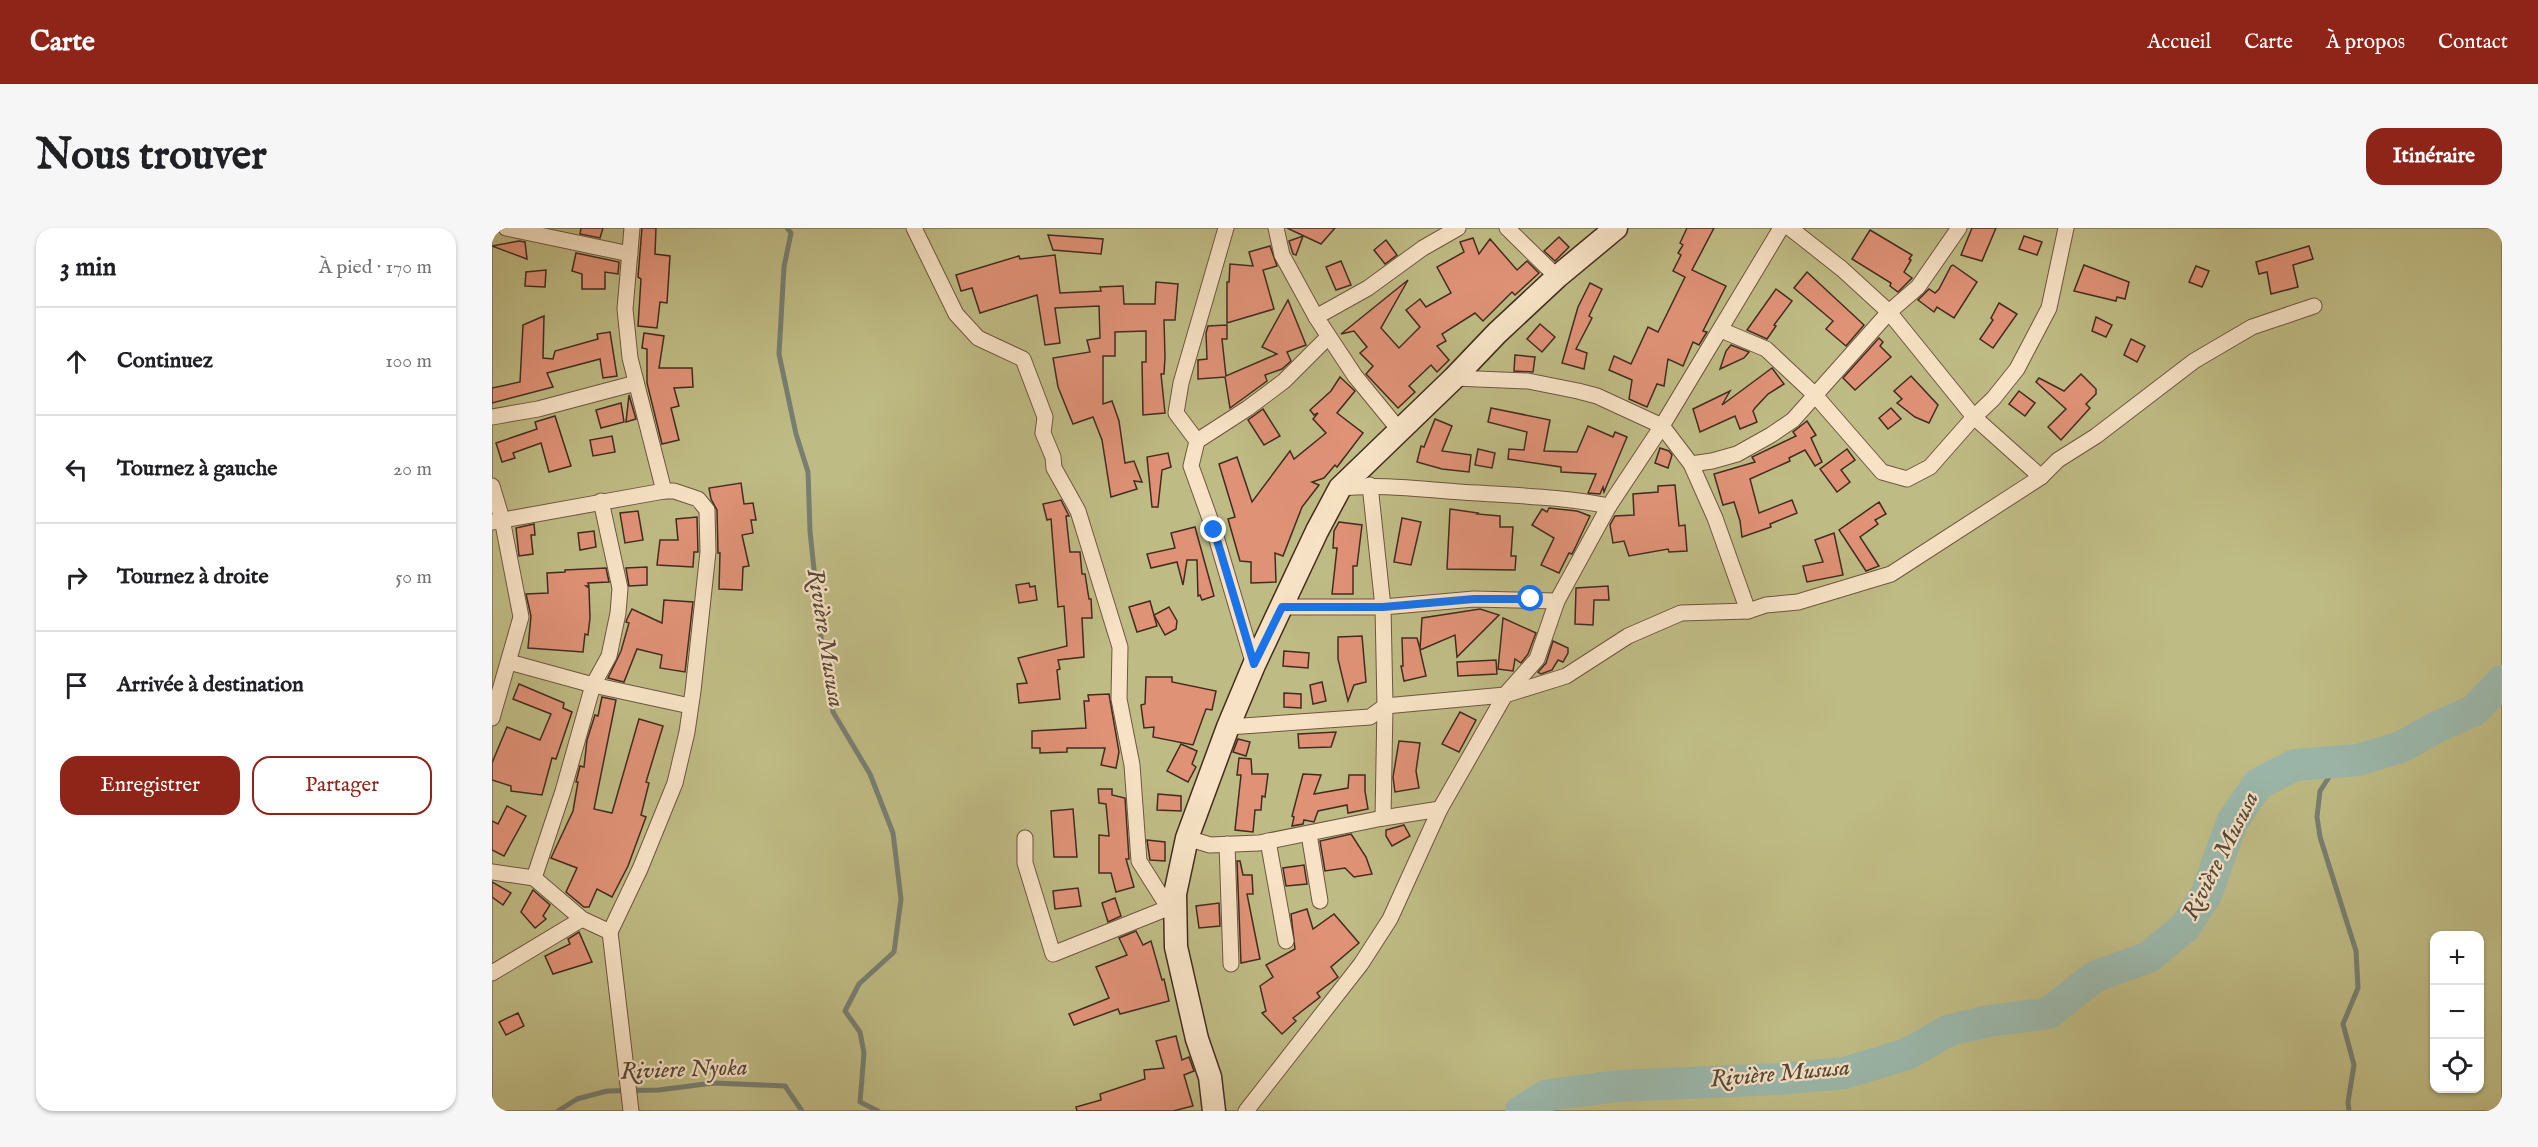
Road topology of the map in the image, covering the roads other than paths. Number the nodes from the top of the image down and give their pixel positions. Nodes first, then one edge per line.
1 (507, 228) edge
2 (632, 228) edge
3 (914, 228) edge
4 (1226, 228) edge
5 (1276, 228) edge
6 (1458, 228) edge
7 (1507, 228) edge
8 (1616, 228) edge
9 (1781, 228) edge
10 (1790, 228) edge
11 (1959, 228) edge
12 (2066, 228) edge
13 (630, 254) junction
14 (1557, 277) junction
15 (2314, 306) dead end
16 (1888, 312) junction
17 (1316, 317) junction
18 (1721, 330) junction
19 (1328, 337) junction
20 (1454, 378) junction
21 (636, 383) junction
22 (1814, 394) junction
23 (492, 417) edge
24 (1974, 417) junction
25 (1662, 426) junction
26 (1400, 431) junction
27 (1197, 441) junction
28 (1691, 464) junction
29 (2041, 477) junction
30 (1370, 485) junction
31 (492, 486) edge
32 (1340, 488) junction
33 (664, 491) junction
34 (601, 501) junction
35 (1609, 506) junction
36 (497, 520) edge
37 (1557, 601) junction
38 (1282, 607) junction
39 (1383, 607) junction
40 (1748, 611) junction
41 (509, 662) junction
42 (1254, 664) junction
43 (593, 685) junction
44 (1505, 695) junction
45 (690, 706) junction
46 (1385, 706) junction
47 (492, 718) edge
48 (1228, 727) junction
49 (1440, 809) junction
50 (1383, 818) junction
51 (1309, 834) junction
52 (1024, 837) dead end
53 (1187, 838) junction
54 (1268, 841) junction
55 (1227, 844) junction
56 (492, 872) edge
57 (534, 878) junction
58 (1320, 901) dead end
59 (1172, 913) junction
60 (582, 919) junction
61 (610, 932) junction
62 (1286, 941) dead end
63 (1231, 964) dead end
64 (492, 973) edge
65 (631, 1111) edge
66 (1214, 1111) edge
67 (1245, 1111) edge

1 - 13 street
2 - 13 street
3 - 59 street
4 - 27 street
5 - 17 street
6 - 17 street
7 - 14 street
8 - 14 street
9 - 18 street
10 - 16 street
11 - 16 street
12 - 24 street
13 - 21 street
14 - 20 street
15 - 29 street
16 - 22 street
16 - 24 street
17 - 19 street
18 - 22 street
18 - 25 street
19 - 26 street
19 - 27 street
20 - 25 street
20 - 26 street
21 - 23 street
21 - 33 street
22 - 24 street
22 - 28 street
24 - 29 street
25 - 28 street
25 - 35 street
26 - 32 street
27 - 42 street
28 - 40 street
29 - 40 street
30 - 32 street
30 - 35 street
30 - 39 street
31 - 36 street
32 - 38 street
33 - 34 street
33 - 45 street
34 - 36 street
34 - 43 street
35 - 37 street
36 - 41 street
37 - 39 street
37 - 44 street
38 - 39 street
38 - 42 street
39 - 46 street
40 - 44 street
41 - 43 street
41 - 47 street
42 - 48 street
43 - 45 street
43 - 57 street
44 - 46 street
44 - 49 street
45 - 61 street
46 - 48 street
46 - 50 street
48 - 53 street
49 - 50 street
49 - 67 street
50 - 51 street
51 - 54 street
51 - 58 street
52 - 59 street
53 - 55 street
53 - 59 street
54 - 55 street
54 - 62 street
55 - 63 street
56 - 57 street
57 - 60 street
59 - 66 street
60 - 61 street
60 - 64 street
61 - 65 street

